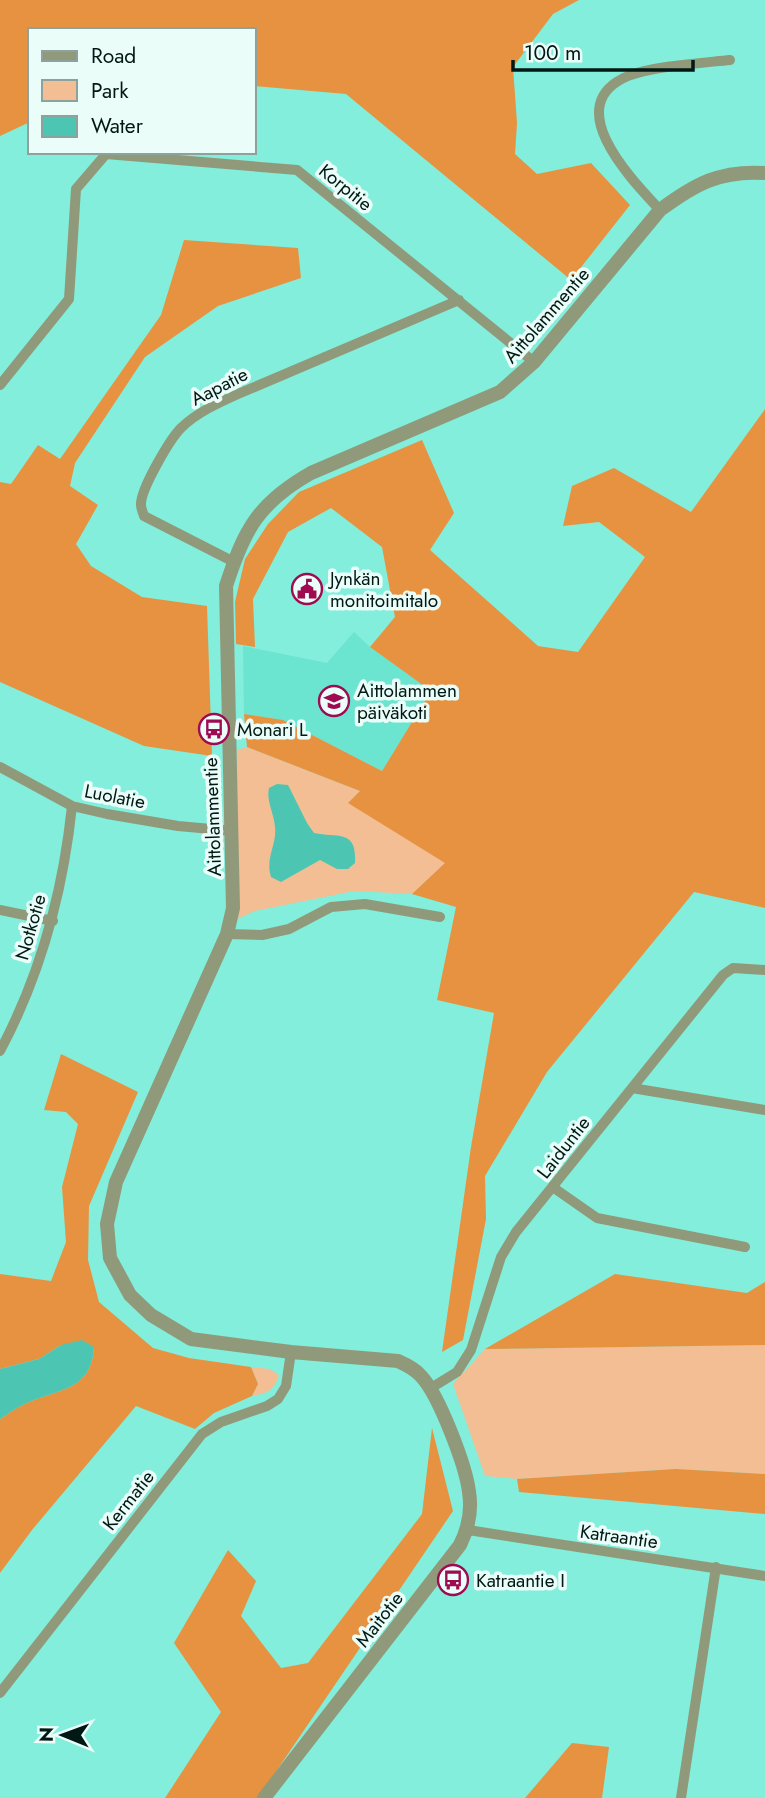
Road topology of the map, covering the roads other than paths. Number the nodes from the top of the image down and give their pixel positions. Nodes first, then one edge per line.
1 (730, 60) dead end
2 (765, 173) edge
3 (660, 210) junction
4 (459, 300) junction
5 (534, 362) junction
6 (0, 385) edge
7 (234, 562) junction
8 (0, 767) edge
9 (72, 806) junction
10 (233, 831) junction
11 (0, 910) edge
12 (440, 917) dead end
13 (52, 921) junction
14 (226, 934) junction
15 (765, 970) edge
16 (1, 1046) edge
17 (632, 1088) junction
18 (765, 1110) edge
19 (554, 1188) junction
20 (745, 1247) dead end
21 (291, 1352) junction
22 (431, 1388) junction
23 (468, 1530) junction
24 (716, 1567) junction
25 (765, 1576) edge
26 (0, 1693) edge
27 (264, 1798) edge
28 (681, 1798) edge

1 - 3 street
2 - 3 street, Aittolammentie
3 - 5 street, Aittolammentie
4 - 5 street, Korpitie
4 - 6 street, Korpitie
4 - 7 street, Aapatie
5 - 7 street, Aittolammentie
7 - 10 street, Aittolammentie
8 - 9 street, Luolatie
9 - 10 street, Luolatie
9 - 13 street, Notkotie
10 - 14 street, Aittolammentie
11 - 13 street
12 - 14 street
13 - 16 street, Notkotie
14 - 21 street, Aittolammentie
15 - 17 street, Laiduntie
17 - 18 street
17 - 19 street, Laiduntie
19 - 20 street
19 - 22 street, Laiduntie
21 - 22 street, Aittolammentie
21 - 26 street, Kermatie
22 - 23 street, Aittolammentie
23 - 24 street, Katraantie
23 - 27 street, Maitotie
24 - 25 street, Katraantie
24 - 28 street

